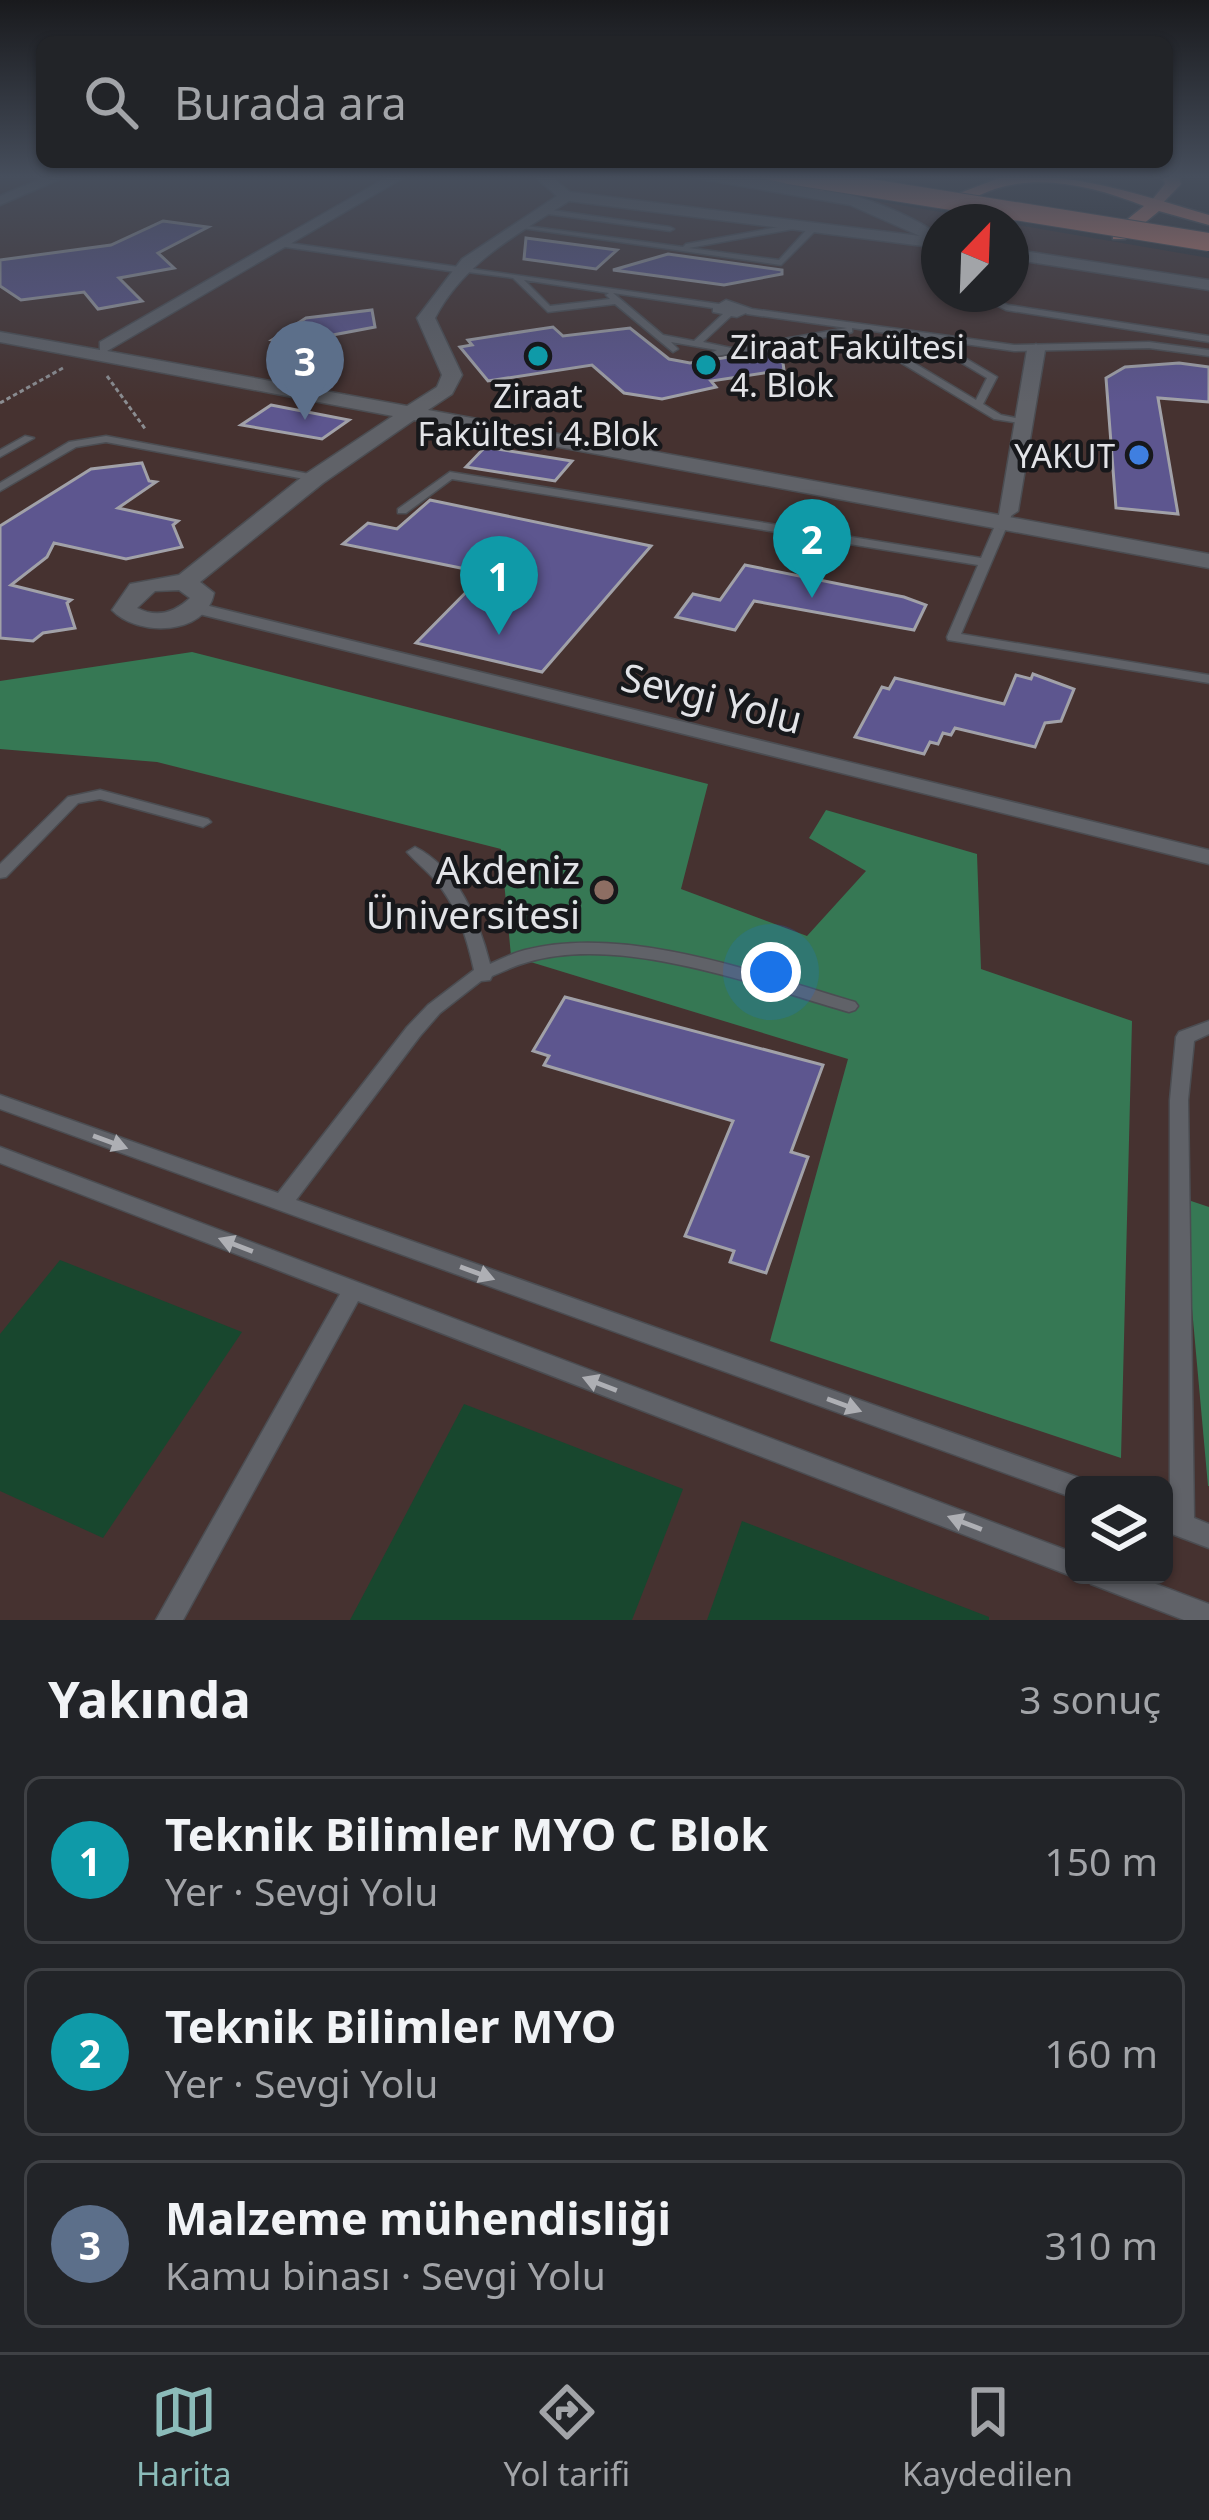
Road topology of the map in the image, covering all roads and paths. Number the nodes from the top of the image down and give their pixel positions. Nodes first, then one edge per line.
1 (271, 251) edge
2 (329, 251) edge
3 (484, 251) edge
4 (693, 251) edge
5 (790, 251) edge
6 (1029, 257) edge
7 (457, 269) junction
8 (515, 276) junction
9 (1208, 286) edge
10 (603, 289) junction
11 (617, 301) junction
12 (716, 306) junction
13 (747, 311) junction
14 (1029, 311) edge
15 (728, 314) junction
16 (0, 327) edge
17 (863, 327) junction
18 (0, 337) edge
19 (659, 338) junction
20 (1209, 338) edge
21 (696, 344) junction
22 (673, 349) dead end
23 (98, 350) junction
24 (735, 350) junction
25 (1036, 350) junction
26 (716, 353) dead end
27 (1209, 353) edge
28 (0, 403) edge
29 (978, 405) junction
30 (421, 408) junction
31 (1022, 422) junction
32 (29, 438) dead end
33 (160, 449) junction
34 (0, 454) edge
35 (315, 478) junction
36 (0, 488) edge
37 (402, 512) dead end
38 (1006, 517) junction
39 (1209, 548) edge
40 (1209, 561) edge
41 (983, 562) junction
42 (184, 583) junction
43 (197, 608) junction
44 (1209, 680) edge
45 (203, 822) dead end
46 (415, 852) dead end
47 (1209, 857) edge
48 (0, 873) edge
49 (484, 976) junction
50 (850, 1006) dead end
51 (1209, 1027) edge
52 (0, 1102) edge
53 (0, 1155) edge
54 (282, 1203) junction
55 (353, 1290) junction
56 (1065, 1484) edge
57 (1173, 1523) edge
58 (1209, 1536) edge
59 (1065, 1562) edge
60 (1123, 1584) edge
61 (1209, 1617) edge
62 (169, 1620) edge

1 - 23 street
2 - 7 lane
3 - 7 street
4 - 5 lane
6 - 9 street
7 - 8 lane
7 - 30 street
8 - 10 lane
8 - 11 lane
10 - 11 lane
10 - 12 lane
11 - 19 lane
12 - 13 lane
12 - 15 lane
13 - 15 lane
13 - 17 lane
14 - 20 lane
15 - 21 lane
16 - 23 street
17 - 24 lane
17 - 25 lane
18 - 23 street
19 - 21 lane
19 - 22 lane
21 - 24 lane
23 - 28 path
23 - 30 street
23 - 33 path
24 - 26 lane
25 - 27 lane
25 - 31 street
29 - 29 lane
29 - 31 lane
30 - 35 street
30 - 38 street
31 - 38 street
32 - 34 lane
33 - 35 lane
33 - 36 lane
35 - 42 street
37 - 41 lane
38 - 39 street
38 - 40 street
38 - 41 lane
41 - 44 lane
42 - 43 street
42 - 43 street
43 - 47 street, Sevgi Yolu
45 - 48 lane
46 - 49 lane
49 - 50 lane
49 - 54 lane
51 - 57 lane
52 -> 54 lane
55 -> 53 lane
54 -> 56 lane
59 -> 55 lane
55 - 62 lane
57 - 58 lane
60 - 61 lane

